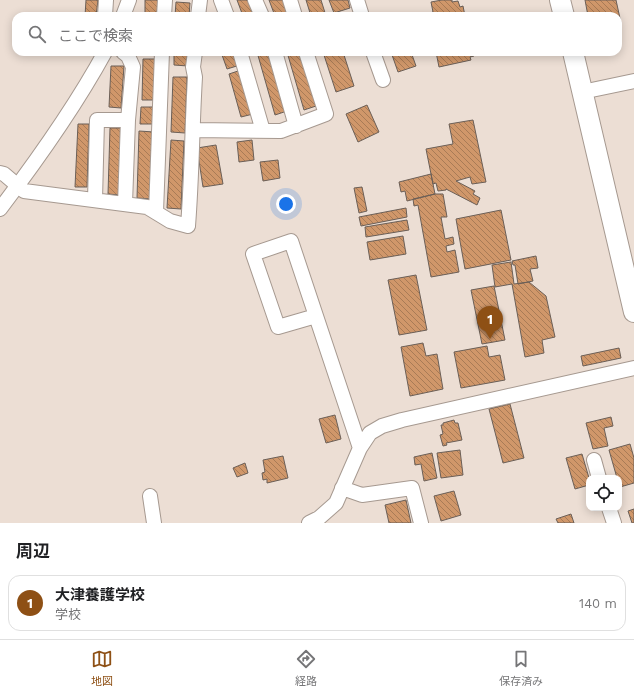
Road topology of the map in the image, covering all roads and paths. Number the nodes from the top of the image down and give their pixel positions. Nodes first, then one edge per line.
1 (106, 0) edge
2 (129, 0) edge
3 (164, 0) edge
4 (200, 0) edge
5 (221, 0) edge
6 (255, 0) edge
7 (290, 0) edge
8 (357, 0) edge
9 (560, 0) edge
10 (105, 12) edge
11 (124, 12) edge
12 (164, 12) edge
13 (198, 12) edge
14 (226, 12) edge
15 (260, 12) edge
16 (294, 12) edge
17 (361, 12) edge
18 (563, 12) edge
19 (103, 56) edge
20 (128, 56) edge
21 (162, 56) edge
22 (194, 56) edge
23 (241, 56) edge
24 (276, 56) edge
25 (307, 56) edge
26 (375, 56) edge
27 (574, 56) edge
28 (383, 80) dead end
29 (634, 81) edge
30 (582, 92) junction
31 (128, 120) junction
32 (296, 126) junction
33 (193, 130) junction
34 (263, 131) junction
35 (0, 173) edge
36 (18, 185) junction
37 (95, 200) junction
38 (125, 204) junction
39 (0, 209) edge
40 (156, 212) junction
41 (634, 312) edge
42 (316, 316) junction
43 (634, 368) edge
44 (360, 448) junction
45 (594, 460) dead end
46 (598, 475) edge
47 (342, 488) junction
48 (150, 496) dead end
49 (610, 511) edge
50 (316, 521) edge
51 (154, 523) edge
52 (421, 523) edge
53 (614, 523) edge

1 - 10 street
2 - 11 street
3 - 12 street
4 - 13 street
5 - 14 street
6 - 15 street
7 - 16 street
8 - 17 street
9 - 18 street
19 - 36 street
20 - 31 street
21 - 40 street
22 - 33 street
23 - 34 street
24 - 32 street
25 - 32 street
26 - 28 street
27 - 30 street
29 - 30 street
30 - 41 street
31 - 37 street
31 - 38 street
32 - 34 street
33 - 34 street
33 - 40 street
35 - 36 street
36 - 37 street
36 - 39 street
37 - 38 street
38 - 40 street
42 - 42 street
42 - 44 street
43 - 44 street
44 - 47 street
45 - 46 street
47 - 50 street
47 - 52 street
48 - 51 street
49 - 53 street

